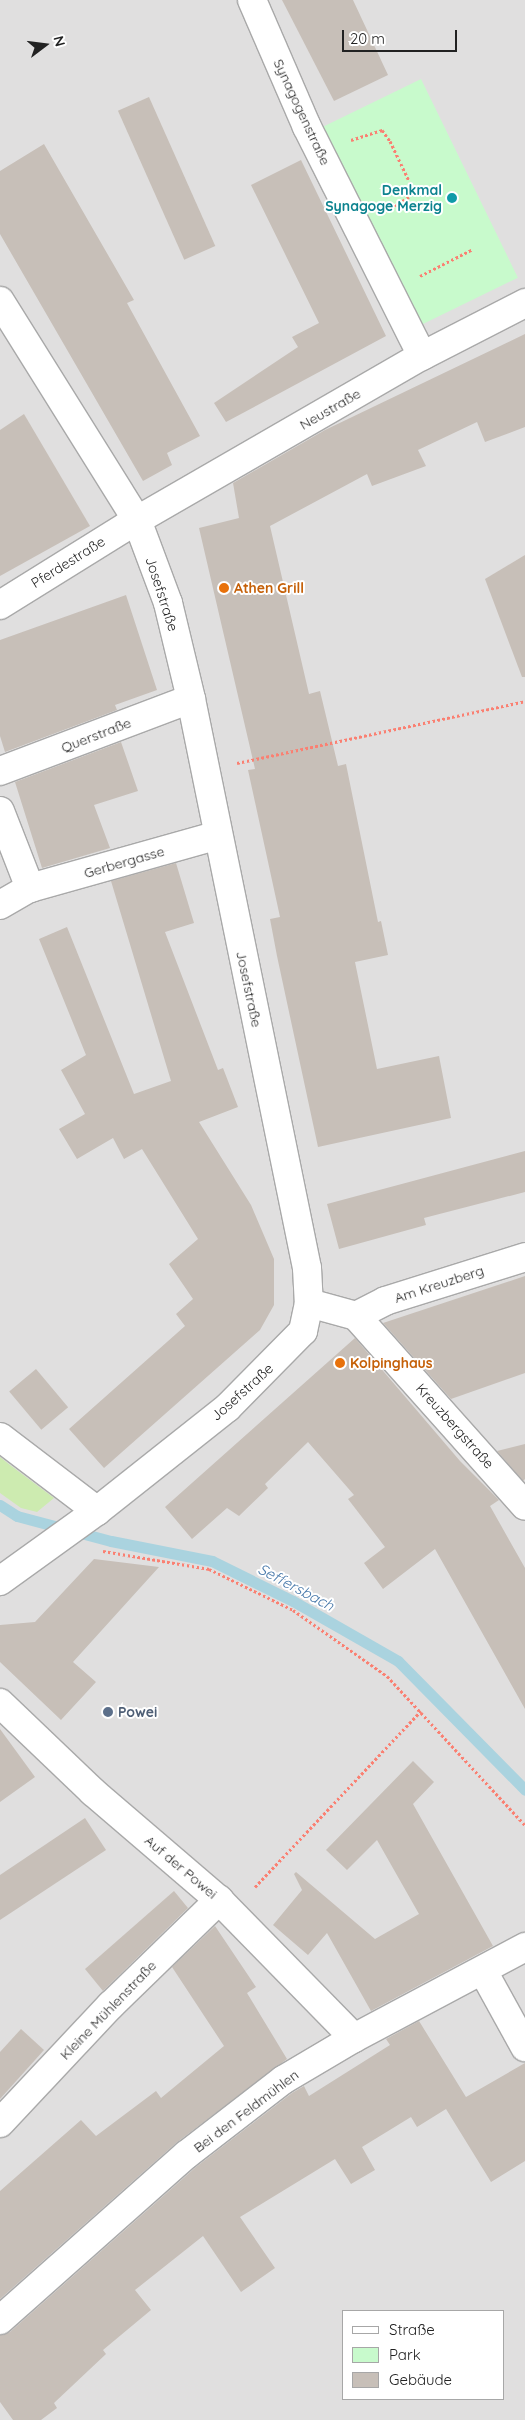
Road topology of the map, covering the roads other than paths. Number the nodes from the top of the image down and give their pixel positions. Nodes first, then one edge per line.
1 (252, 0) edge
2 (0, 301) edge
3 (525, 303) edge
4 (422, 356) junction
5 (132, 523) junction
6 (0, 605) edge
7 (191, 699) junction
8 (0, 771) edge
9 (0, 811) edge
10 (218, 835) junction
11 (30, 888) junction
12 (0, 905) edge
13 (525, 1257) edge
14 (309, 1304) junction
15 (356, 1316) junction
16 (0, 1437) edge
17 (525, 1506) edge
18 (88, 1517) junction
19 (0, 1581) edge
20 (0, 1703) edge
21 (225, 1906) junction
22 (525, 1947) edge
23 (483, 1971) junction
24 (354, 2038) junction
25 (525, 2047) edge
26 (0, 2123) edge
27 (0, 2320) edge

1 - 4 street, Synagogenstraße
2 - 5 street, Josefstraße
3 - 4 street, Neustraße
4 - 5 street, Neustraße
5 - 6 street, Pferdestraße
5 - 7 street, Josefstraße
7 - 8 street, Querstraße
7 - 10 street, Josefstraße
9 - 11 street
10 - 11 street, Gerbergasse
10 - 14 street, Josefstraße
11 - 12 street, Gerbergasse
13 - 15 street, Am Kreuzberg
14 - 15 street
14 - 18 street, Josefstraße
15 - 17 street, Kreuzbergstraße
16 - 18 street
18 - 19 street, Josefstraße
20 - 21 street, Auf der Powei
21 - 24 street, Auf der Powei
21 - 26 street, Kleine Mühlenstraße
22 - 23 street, Bei den Feldmühlen
23 - 24 street, Bei den Feldmühlen
23 - 25 street
24 - 27 street, Bei den Feldmühlen

